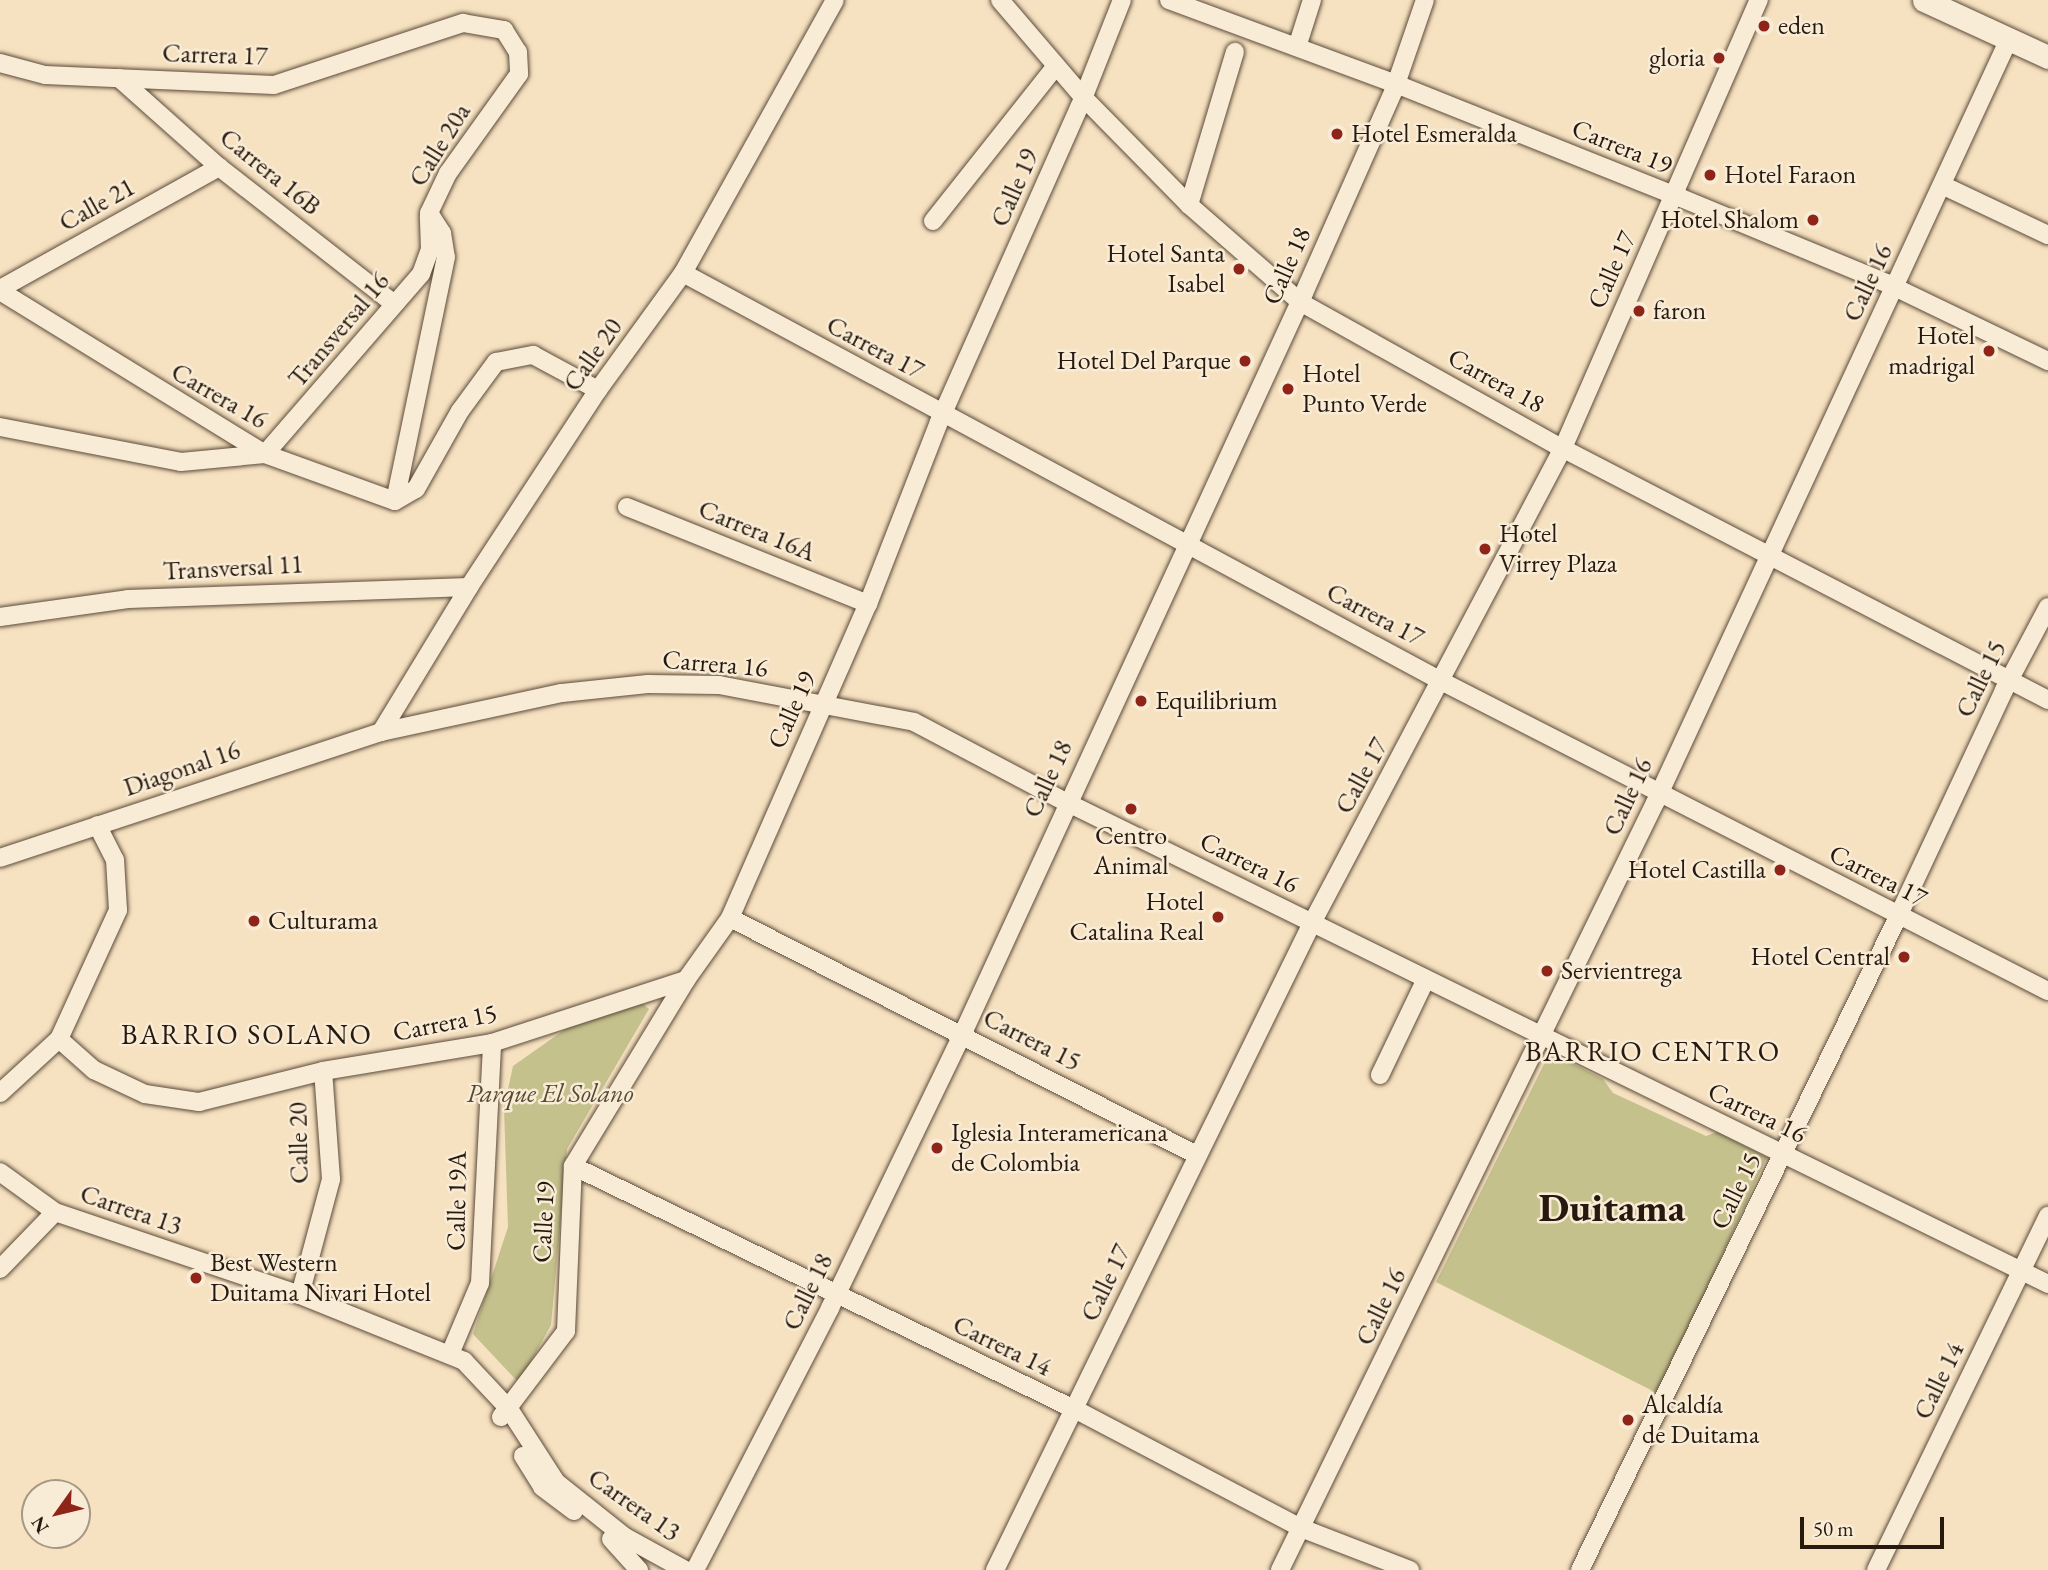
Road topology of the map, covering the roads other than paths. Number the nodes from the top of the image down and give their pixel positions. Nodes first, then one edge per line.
1 (835, 0) edge
2 (1000, 0) edge
3 (1122, 0) edge
4 (1169, 0) edge
5 (1312, 0) edge
6 (1425, 0) edge
7 (1759, 0) edge
8 (1924, 0) edge
9 (504, 30) joint
10 (2009, 39) junction
11 (1297, 47) junction
12 (1235, 52) dead end
13 (2048, 57) edge
14 (0, 63) edge
15 (1056, 66) junction
16 (119, 78) junction
17 (1396, 84) junction
18 (1084, 98) junction
19 (219, 167) junction
20 (1942, 185) junction
21 (1674, 196) junction
22 (1189, 205) junction
23 (429, 213) junction
24 (933, 221) dead end
25 (2048, 235) edge
26 (683, 273) junction
27 (1895, 287) junction
28 (0, 290) edge
29 (1300, 302) junction
30 (393, 303) junction
31 (2048, 362) edge
32 (598, 390) junction
33 (942, 414) junction
34 (0, 427) edge
35 (1563, 448) junction
36 (265, 454) junction
37 (395, 500) junction
38 (627, 507) dead end
39 (1187, 543) junction
40 (1769, 555) junction
41 (470, 587) junction
42 (868, 604) junction
43 (2048, 607) edge
44 (0, 617) edge
45 (2009, 680) junction
46 (1443, 682) junction
47 (2048, 699) edge
48 (823, 704) junction
49 (381, 733) junction
50 (1659, 792) junction
51 (1066, 802) junction
52 (97, 825) junction
53 (0, 858) edge
54 (1899, 916) junction
55 (730, 918) junction
56 (1312, 923) junction
57 (1426, 979) junction
58 (687, 980) junction
59 (2048, 991) edge
60 (963, 1033) junction
61 (1541, 1036) junction
62 (59, 1039) junction
63 (492, 1043) junction
64 (323, 1071) junction
65 (1380, 1075) dead end
66 (0, 1093) edge
67 (1783, 1154) junction
68 (1197, 1155) junction
69 (573, 1166) junction
70 (0, 1172) edge
71 (55, 1212) junction
72 (2048, 1215) edge
73 (0, 1269) edge
74 (2021, 1270) junction
75 (2048, 1284) edge
76 (300, 1295) junction
77 (836, 1296) junction
78 (450, 1354) junction
79 (1073, 1409) junction
80 (505, 1413) junction
81 (1301, 1528) junction
82 (648, 1552) junction
83 (639, 1570) edge
84 (664, 1570) edge
85 (685, 1570) edge
86 (695, 1570) edge
87 (995, 1570) edge
88 (1280, 1570) edge
89 (1409, 1570) edge
90 (1580, 1570) edge
91 (1876, 1570) edge

1 - 26 street, Calle 20
2 - 15 street, Carrera 18
3 - 18 street, Calle 19
4 - 11 street, Carrera 19
5 - 11 street
6 - 17 street, Calle 18
7 - 21 street, Calle 17
8 - 10 street
9 - 16 street, Carrera 17
9 - 23 street, Calle 20a
10 - 13 street
10 - 20 street, Calle 16
11 - 17 street, Carrera 19
12 - 22 street
14 - 16 street, Carrera 17
15 - 18 street, Carrera 18
15 - 24 street
16 - 19 street, Carrera 16B
17 - 21 street, Carrera 19
17 - 29 street, Calle 18
18 - 22 street, Carrera 18
18 - 33 street, Calle 19
19 - 28 street, Calle 21
19 - 30 street, Carrera 16B
20 - 25 street
20 - 27 street, Calle 16
21 - 27 street, Carrera 19
21 - 35 street, Calle 17
22 - 29 street, Carrera 18
23 - 30 street, Transversal 16
23 - 37 street, Calle 20a
26 - 32 street, Calle 20
26 - 33 street, Carrera 17
27 - 31 street, Carrera 19
27 - 40 street, Calle 16
28 - 36 street, Carrera 16
29 - 35 street, Carrera 18
29 - 39 street, Calle 18
30 - 36 street, Transversal 16
32 - 37 street
32 - 41 street, Calle 20
33 - 39 street, Carrera 17
33 - 42 street, Calle 19
34 - 36 street
35 - 40 street, Carrera 18
35 - 46 street, Calle 17
36 - 37 street, Carrera 16
38 - 42 street, Carrera 16A
39 - 46 street, Carrera 17
39 - 51 street, Calle 18
40 - 45 street, Carrera 18
40 - 50 street, Calle 16
41 - 44 street, Transversal 11
41 - 49 street, Calle 20
42 - 48 street, Calle 19
43 - 45 street, Calle 15
45 - 47 street, Carrera 18
45 - 54 street, Calle 15
46 - 50 street, Carrera 17
46 - 56 street, Calle 17
48 - 49 street, Carrera 16
48 - 51 street, Carrera 16
48 - 55 street, Calle 19
49 - 52 street, Diagonal 16
50 - 54 street, Carrera 17
50 - 61 street, Calle 16
51 - 56 street, Carrera 16
51 - 60 street, Calle 18
52 - 53 street, Diagonal 16
52 - 62 street
54 - 59 street, Carrera 17
54 - 67 street, Calle 15
55 - 58 street, Calle 19
55 - 60 street, Carrera 15
56 - 57 street, Carrera 16
56 - 68 street, Calle 17
57 - 61 street, Carrera 16
57 - 65 street
58 - 63 street, Carrera 15
58 - 69 street, Calle 19
60 - 68 street, Carrera 15
60 - 77 street, Calle 18
61 - 67 street, Carrera 16
61 - 81 street, Calle 16
62 - 64 street, Carrera 15
62 - 66 street
63 - 64 street, Carrera 15
63 - 78 street, Calle 19A
64 - 76 street, Calle 20
67 - 74 street, Carrera 16
67 - 90 street, Calle 15
68 - 79 street, Calle 17
69 - 77 street, Carrera 14
69 - 80 street, Calle 19
70 - 71 street, Carrera 13
71 - 73 street
71 - 76 street, Carrera 13
72 - 74 street, Calle 14
74 - 75 street, Carrera 16
74 - 91 street, Calle 14
76 - 78 street, Carrera 13
77 - 79 street, Carrera 14
77 - 86 street, Calle 18
78 - 80 street, Carrera 13
79 - 81 street, Carrera 14
79 - 87 street, Calle 17
80 - 82 street, Carrera 13
80 - 83 street, Carrera 13
81 - 88 street, Calle 16
81 - 89 street, Carrera 14
82 - 84 street
82 - 85 street, Carrera 13

